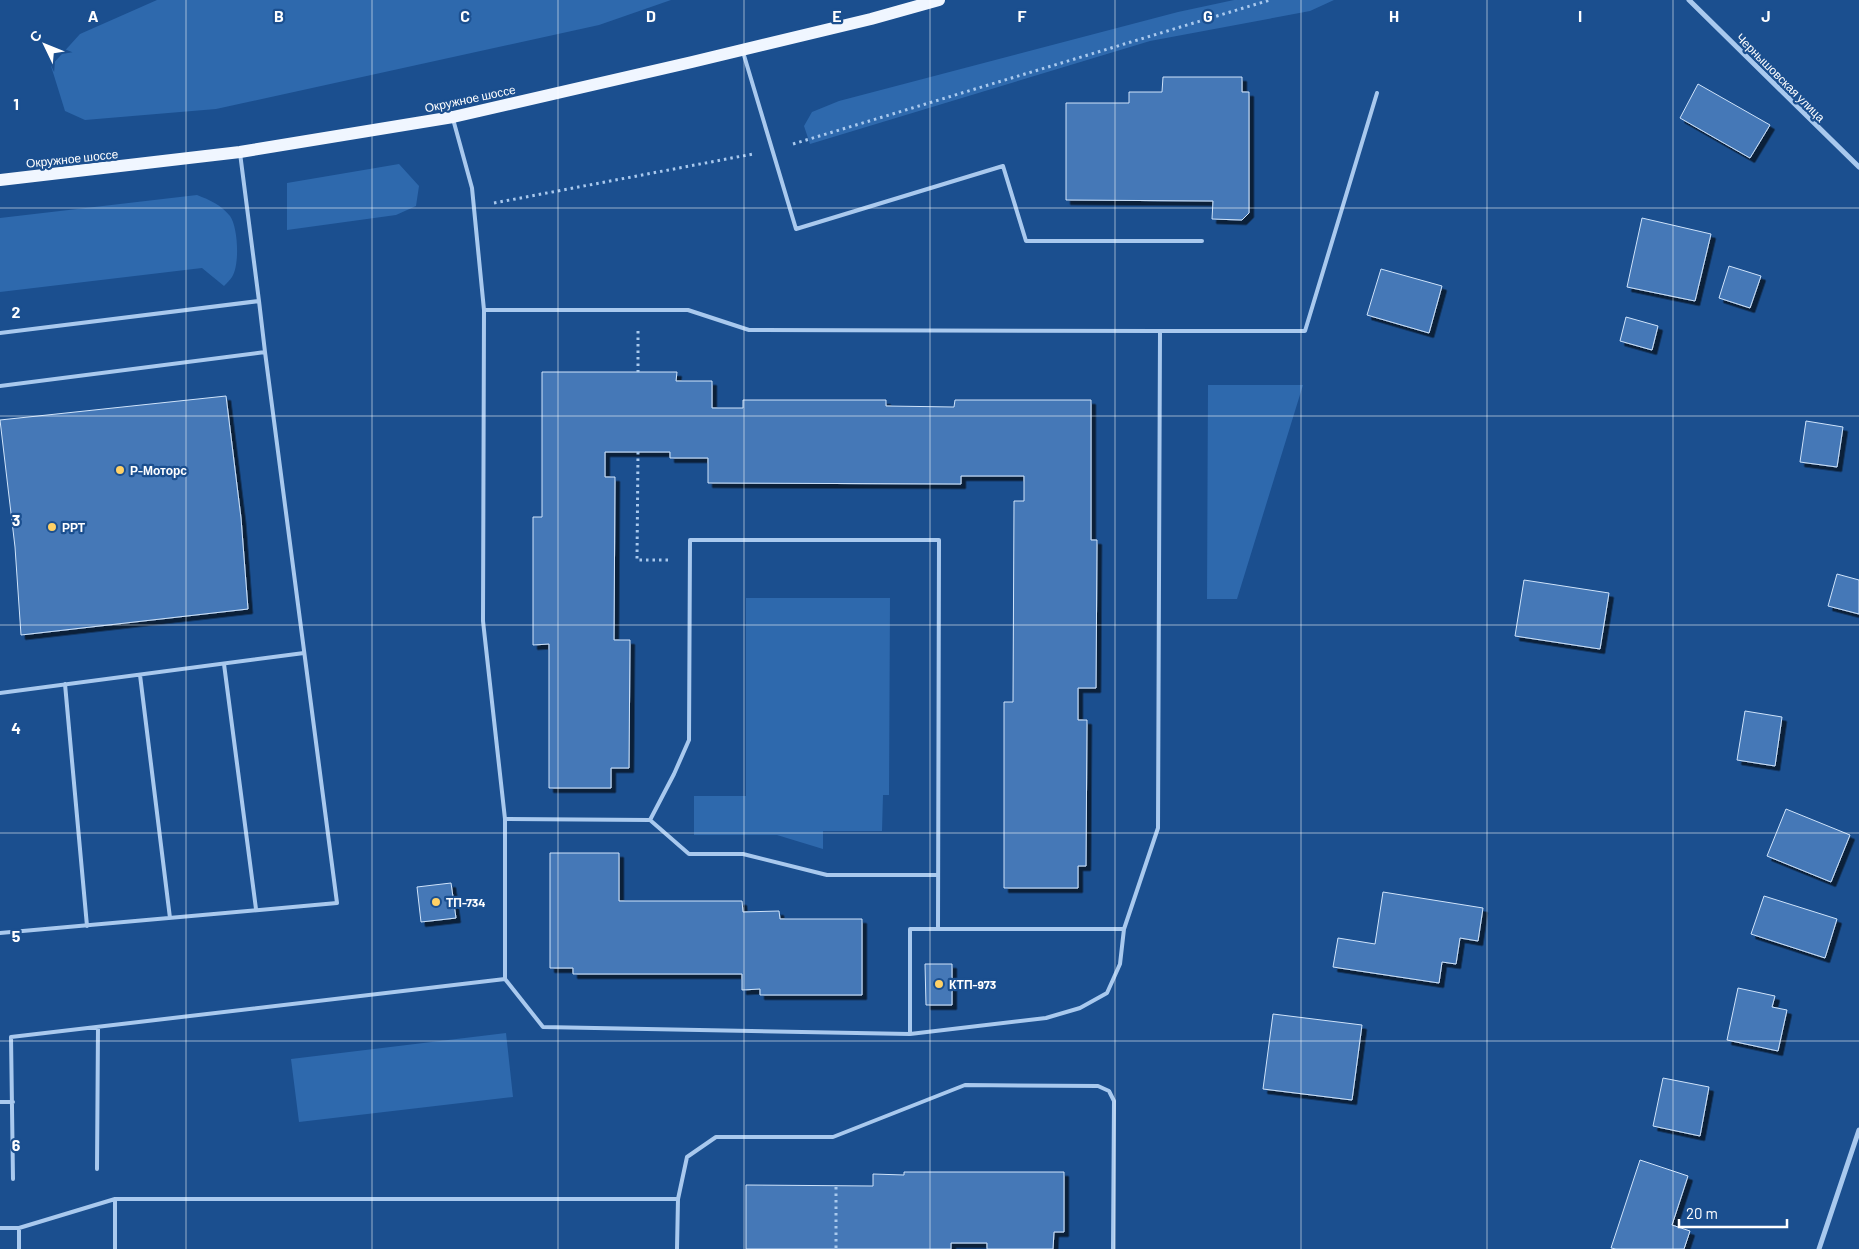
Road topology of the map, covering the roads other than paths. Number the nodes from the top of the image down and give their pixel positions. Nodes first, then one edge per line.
1 (938, 0) edge
2 (1689, 0) edge
3 (742, 50) junction
4 (1377, 94) dead end
5 (453, 116) junction
6 (240, 152) junction
7 (1859, 167) edge
8 (0, 180) edge
9 (1202, 241) dead end
10 (259, 301) junction
11 (484, 310) junction
12 (1160, 331) junction
13 (0, 333) edge
14 (265, 352) junction
15 (0, 386) edge
16 (304, 653) junction
17 (224, 664) junction
18 (140, 675) junction
19 (65, 684) junction
20 (0, 693) edge
21 (505, 819) junction
22 (650, 820) junction
23 (938, 875) junction
24 (256, 909) junction
25 (170, 918) junction
26 (87, 926) junction
27 (938, 929) junction
28 (1124, 929) junction
29 (0, 933) edge
30 (505, 979) junction
31 (98, 1027) junction
32 (910, 1034) junction
33 (0, 1102) edge
34 (13, 1102) junction
35 (1859, 1130) edge
36 (97, 1169) dead end
37 (13, 1179) dead end
38 (115, 1198) junction
39 (678, 1199) junction
40 (0, 1228) edge
41 (19, 1228) junction
42 (19, 1249) edge
43 (115, 1249) edge
44 (678, 1249) edge
45 (1113, 1249) edge
46 (1819, 1249) edge

1 - 3 main road, Окружное шоссе
2 - 7 street, Чернышовская улица
3 - 5 main road, Окружное шоссе
3 - 9 lane
4 - 12 lane
5 - 6 main road, Окружное шоссе
5 - 11 lane
6 - 8 main road, Окружное шоссе
6 - 10 lane
10 - 13 lane
10 - 14 lane
11 - 12 lane
11 - 21 lane
12 - 28 lane
14 - 15 lane
14 - 16 lane
16 - 17 lane
16 - 24 lane
17 - 18 lane
17 - 24 lane
18 - 19 lane
18 - 25 lane
19 - 20 lane
19 - 26 lane
21 - 22 lane
21 - 30 lane
22 - 23 lane
22 - 23 lane
23 - 27 lane
24 - 25 lane
25 - 26 lane
26 - 29 lane
27 - 28 lane
27 - 32 lane
28 - 32 lane
30 - 31 lane
30 - 32 lane
31 - 34 lane
31 - 36 lane
33 - 34 lane
34 - 37 lane
35 - 46 street
38 - 39 lane
38 - 41 lane
38 - 43 lane
39 - 44 lane
39 - 45 lane
40 - 41 lane
41 - 42 lane

